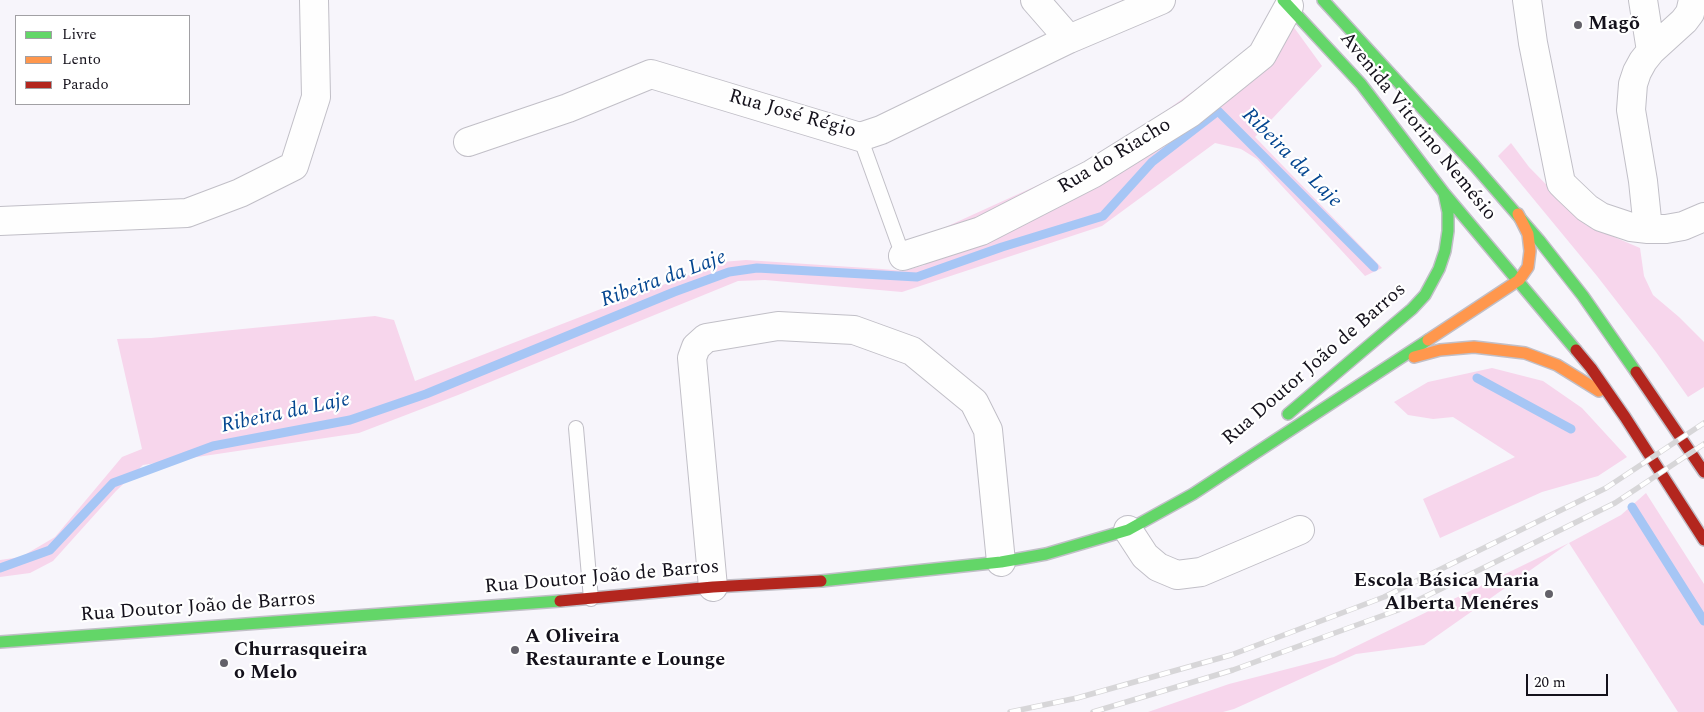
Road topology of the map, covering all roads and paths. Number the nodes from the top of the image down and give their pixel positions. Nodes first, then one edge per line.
1 (314, 0) edge
2 (1035, 0) edge
3 (1160, 0) edge
4 (1323, 0) edge
5 (1527, 0) edge
6 (1643, 0) edge
7 (1693, 0) edge
8 (1286, 3) edge
9 (1069, 39) junction
10 (1651, 51) junction
11 (860, 137) junction
12 (468, 142) dead end
13 (1444, 193) junction
14 (1518, 214) junction
15 (1704, 217) edge
16 (0, 221) edge
17 (1648, 229) junction
18 (903, 256) joint
19 (1519, 280) junction
20 (1376, 374) junction
21 (1625, 416) junction
22 (1281, 420) dead end
23 (576, 428) dead end
24 (1266, 432) dead end
25 (1704, 472) edge
26 (1193, 494) junction
27 (1128, 530) junction
28 (1300, 530) dead end
29 (1704, 540) edge
30 (1001, 562) junction
31 (713, 587) junction
32 (591, 599) junction
33 (0, 642) edge

1 - 16 street
2 - 9 street
3 - 9 street, Rua José Régio
4 - 14 street, Avenida Vitorino Nemésio
5 - 17 street
6 - 10 street
7 - 10 street
8 - 13 street, Avenida Vitorino Nemésio
8 - 18 street, Rua do Riacho
9 - 11 street, Rua José Régio
10 - 17 street
11 - 12 street, Rua José Régio
11 - 18 lane
13 - 19 street, Avenida Vitorino Nemésio
13 - 22 street, Rua Doutor João de Barros
14 - 19 street
14 - 25 street
15 - 17 street
19 - 20 street, Rua Doutor João de Barros
19 - 21 street, Avenida Vitorino Nemésio
20 - 21 street, Rua Doutor João de Barros
20 - 26 street, Rua Doutor João de Barros
21 - 29 street
23 - 32 lane
24 - 26 street, Rua Doutor João de Barros
26 - 27 street, Rua Doutor João de Barros
27 - 28 street
27 - 30 street, Rua Doutor João de Barros
30 - 31 street, Rua Doutor João de Barros
30 - 31 street
31 - 32 street, Rua Doutor João de Barros
32 - 33 street, Rua Doutor João de Barros

